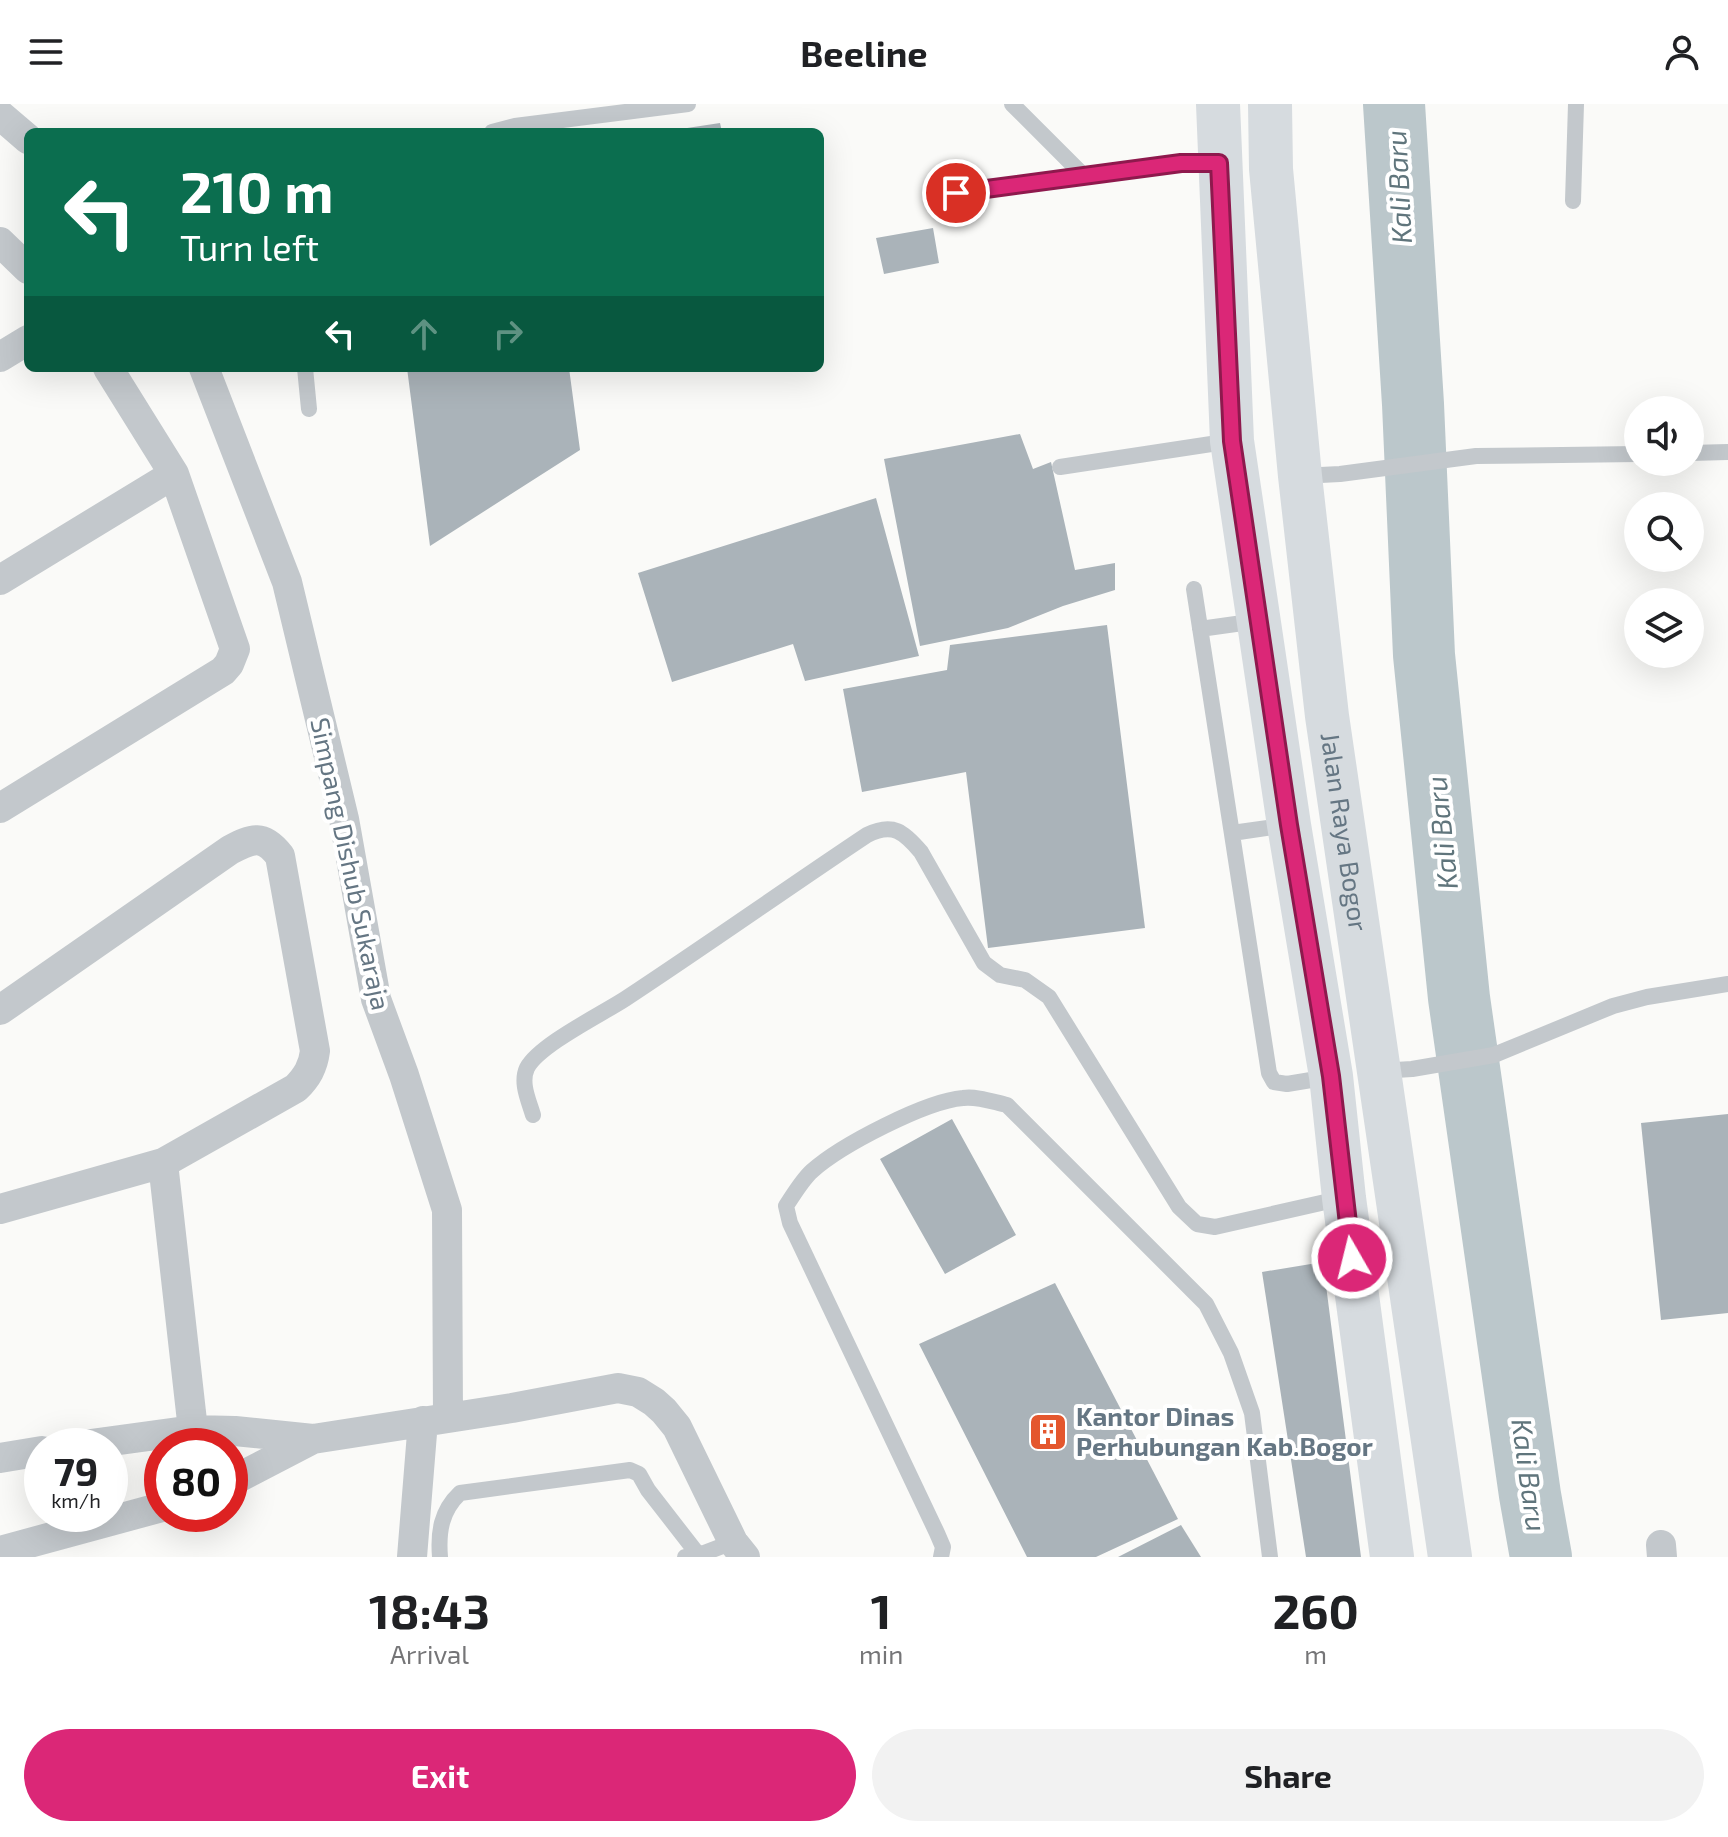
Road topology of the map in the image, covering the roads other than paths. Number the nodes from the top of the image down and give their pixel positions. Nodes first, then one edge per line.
1 (688, 104) edge
2 (1012, 104) edge
3 (1218, 104) edge
4 (1270, 104) edge
5 (1576, 104) edge
6 (0, 115) edge
7 (507, 128) edge
8 (24, 136) edge
9 (1219, 163) junction
10 (1083, 175) junction
11 (956, 193) dead end
12 (1573, 201) dead end
13 (0, 242) edge
14 (24, 265) edge
15 (24, 342) edge
16 (0, 357) edge
17 (110, 372) edge
18 (206, 372) edge
19 (305, 372) edge
20 (309, 409) dead end
21 (1232, 441) junction
22 (1728, 452) edge
23 (1704, 453) edge
24 (1624, 454) edge
25 (1060, 467) dead end
26 (174, 474) junction
27 (1320, 475) junction
28 (0, 580) edge
29 (1194, 589) dead end
30 (1259, 621) junction
31 (1200, 629) junction
32 (0, 808) edge
33 (1289, 825) junction
34 (1232, 833) junction
35 (1728, 984) edge
36 (0, 1010) edge
37 (1395, 1070) junction
38 (1331, 1076) junction
39 (533, 1115) dead end
40 (163, 1163) junction
41 (1344, 1198) junction
42 (0, 1209) edge
43 (435, 1419) junction
44 (190, 1428) edge
45 (248, 1432) edge
46 (313, 1439) junction
47 (24, 1454) edge
48 (0, 1458) edge
49 (248, 1473) edge
50 (144, 1512) edge
51 (739, 1549) edge
52 (0, 1551) edge
53 (695, 1556) edge
54 (412, 1557) edge
55 (440, 1557) edge
56 (941, 1557) edge
57 (1270, 1557) edge
58 (1392, 1557) edge
59 (1450, 1557) edge

1 - 7 lane
2 - 10 lane
3 - 9 highway, Jalan Raya Bogor
4 - 27 highway, Jalan Raya Bogor
5 - 12 lane
6 - 8 street
9 - 10 lane
9 - 21 highway, Jalan Raya Bogor
10 - 11 lane
13 - 14 street
15 - 16 street
17 - 26 street
18 - 43 street, Simpang Dishub Sukaraja
19 - 20 lane
21 - 25 lane
21 - 30 highway, Jalan Raya Bogor
22 - 23 lane
24 - 27 lane
26 - 28 street
26 - 32 street
27 - 37 highway, Jalan Raya Bogor
29 - 31 lane
30 - 31 lane
30 - 33 highway, Jalan Raya Bogor
31 - 34 lane
33 - 34 lane
33 - 38 highway, Jalan Raya Bogor
34 - 38 lane
35 - 37 lane
36 - 40 street
37 - 59 highway, Jalan Raya Bogor
38 - 41 highway, Jalan Raya Bogor
39 - 41 lane
40 - 42 street
40 - 44 street
41 - 58 highway, Jalan Raya Bogor
43 - 46 street
43 - 51 street
43 - 54 street, Simpang Dishub Sukaraja
45 - 46 street
46 - 49 street
47 - 48 street
50 - 52 street
51 - 53 lane
53 - 55 lane
56 - 57 lane

